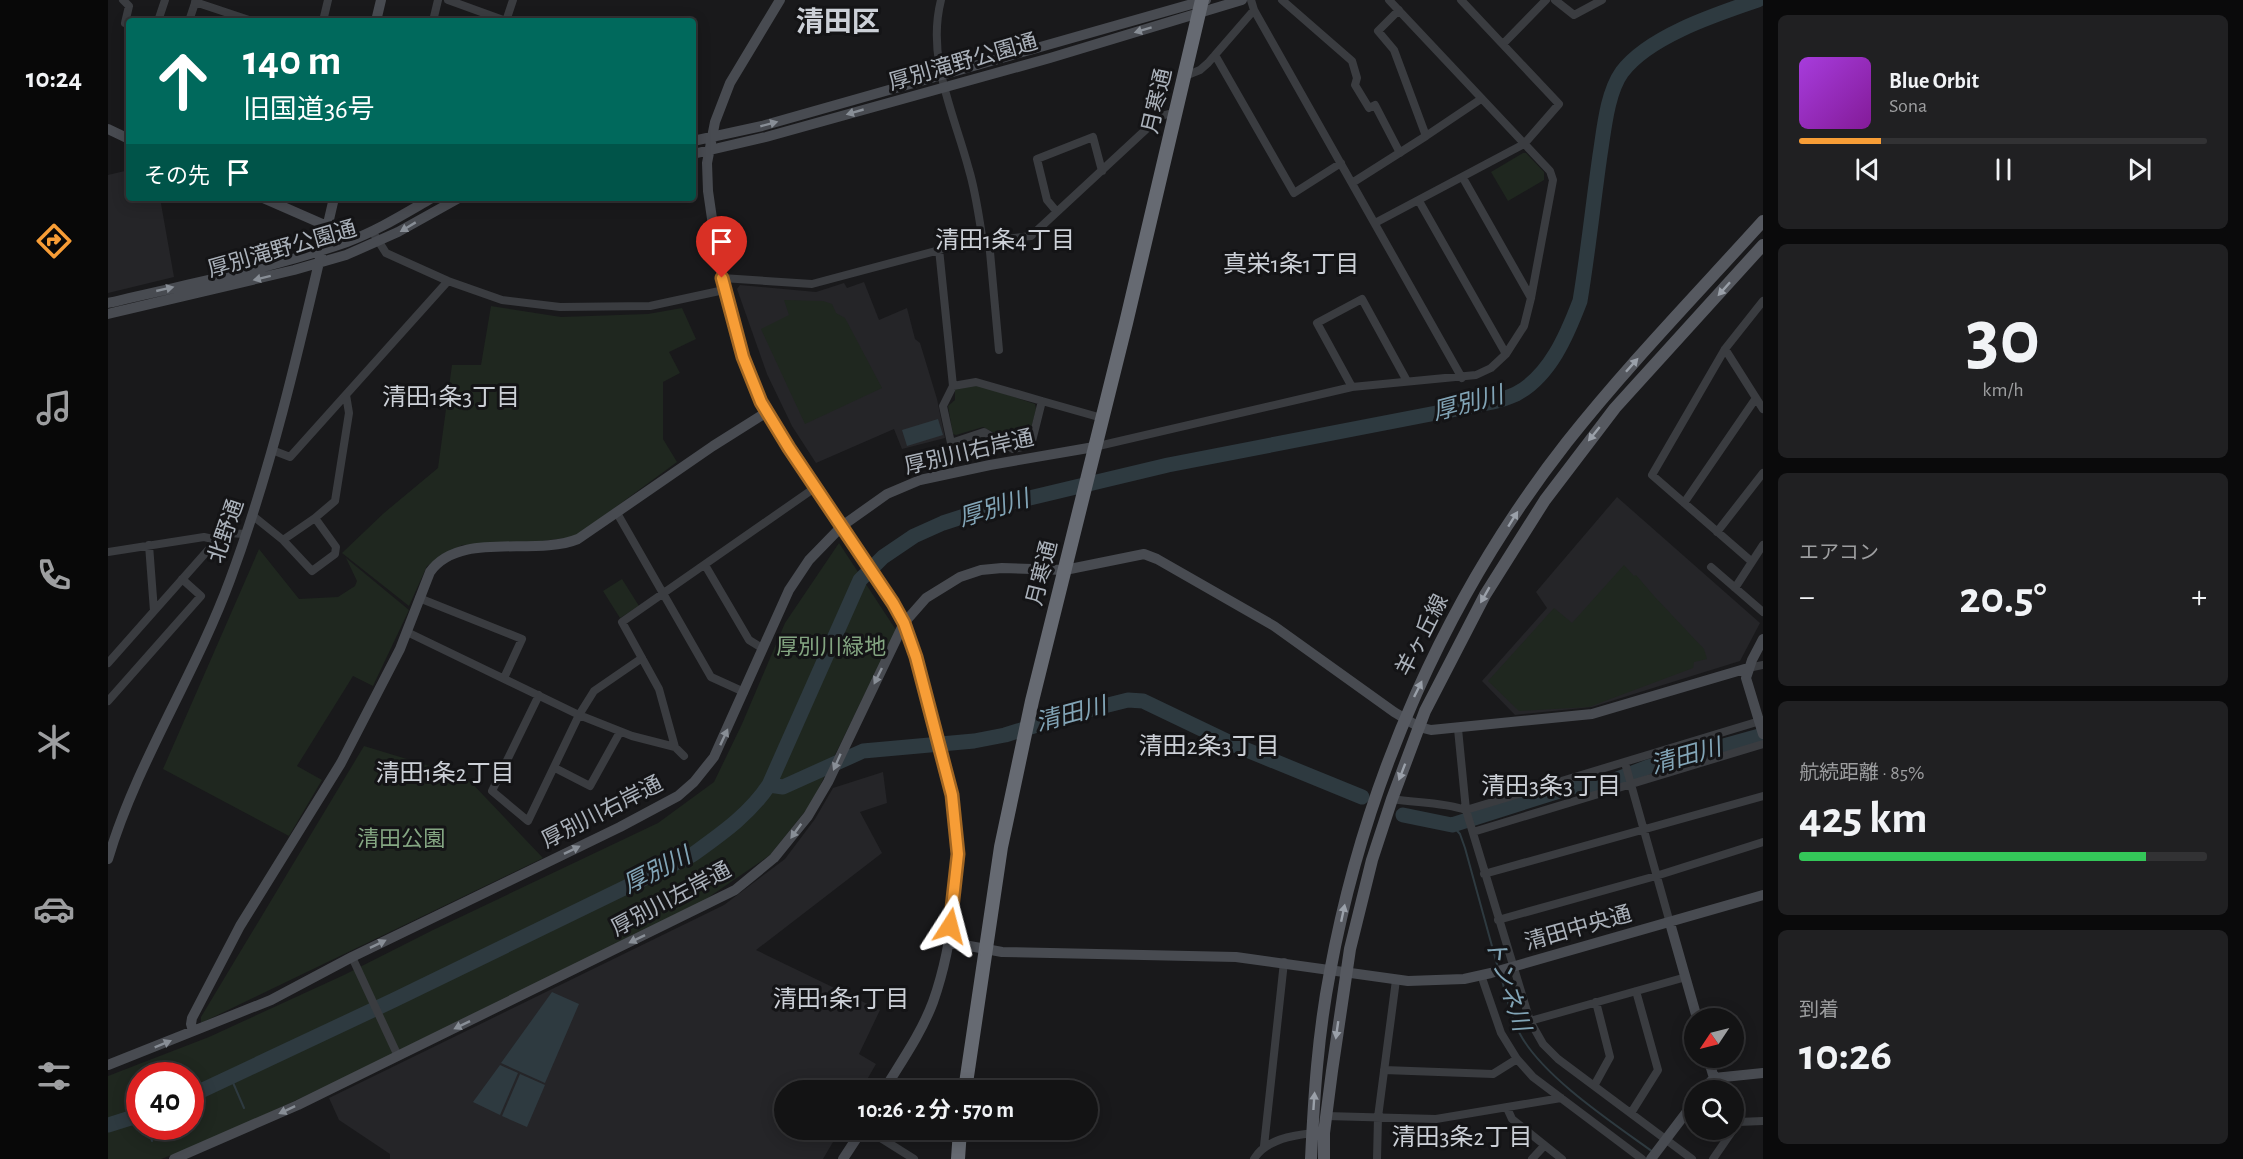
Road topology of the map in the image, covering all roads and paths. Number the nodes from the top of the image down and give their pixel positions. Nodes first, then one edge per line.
1 (123, 0) edge
2 (165, 0) edge
3 (327, 0) edge
4 (381, 0) edge
5 (438, 0) edge
6 (448, 0) edge
7 (513, 0) edge
8 (941, 0) edge
9 (1242, 0) edge
10 (1251, 0) edge
11 (1282, 0) edge
12 (1389, 0) edge
13 (1461, 0) edge
14 (1546, 0) edge
15 (1555, 0) edge
16 (1602, 0) edge
17 (196, 1) edge
18 (775, 1) edge
19 (1203, 3) edge
20 (1254, 10) junction
21 (1399, 10) junction
22 (126, 18) edge
23 (159, 18) edge
24 (190, 18) edge
25 (244, 18) edge
26 (324, 18) edge
27 (377, 18) edge
28 (434, 18) edge
29 (498, 18) edge
30 (507, 18) edge
31 (1057, 43) junction
32 (1503, 44) junction
33 (1061, 54) junction
34 (1215, 55) junction
35 (1185, 76) junction
36 (943, 81) junction
37 (1481, 99) junction
38 (1176, 112) junction
39 (108, 129) edge
40 (1426, 136) junction
41 (126, 138) edge
42 (712, 139) junction
43 (696, 141) edge
44 (1524, 144) junction
45 (710, 150) junction
46 (696, 153) edge
47 (1400, 153) junction
48 (1341, 163) junction
49 (1102, 171) junction
50 (1463, 178) junction
51 (1352, 183) junction
52 (270, 201) edge
53 (333, 201) edge
54 (427, 201) edge
55 (453, 201) edge
56 (1419, 201) junction
57 (1057, 212) junction
58 (1763, 221) edge
59 (1375, 223) junction
60 (327, 226) junction
61 (372, 231) junction
62 (378, 242) junction
63 (986, 242) junction
64 (1763, 245) edge
65 (322, 249) junction
66 (939, 249) junction
67 (319, 264) junction
68 (722, 278) junction
69 (448, 281) junction
70 (724, 290) junction
71 (1531, 298) junction
72 (108, 303) edge
73 (1762, 306) edge
74 (108, 314) edge
75 (1725, 349) junction
76 (999, 350) dead end
77 (1506, 354) junction
78 (1462, 378) junction
79 (1407, 381) junction
80 (953, 386) junction
81 (1352, 387) junction
82 (346, 395) junction
83 (1756, 398) junction
84 (1042, 401) junction
85 (1763, 409) edge
86 (767, 412) junction
87 (1102, 418) junction
88 (272, 450) junction
89 (1093, 454) junction
90 (1763, 473) edge
91 (816, 487) junction
92 (1684, 503) junction
93 (617, 513) junction
94 (252, 515) junction
95 (315, 518) junction
96 (842, 526) junction
97 (1717, 532) junction
98 (246, 534) junction
99 (217, 540) junction
100 (283, 540) junction
101 (149, 545) junction
102 (1763, 545) edge
103 (108, 552) edge
104 (1751, 561) junction
105 (705, 565) junction
106 (1711, 567) dead end
107 (1065, 570) junction
108 (182, 579) junction
109 (1735, 588) junction
110 (663, 594) junction
111 (419, 598) junction
112 (154, 611) junction
113 (1763, 612) edge
114 (904, 623) junction
115 (407, 632) junction
116 (1763, 639) edge
117 (762, 648) junction
118 (642, 658) junction
119 (108, 663) edge
120 (1763, 665) edge
121 (1748, 668) junction
122 (504, 678) junction
123 (744, 692) junction
124 (539, 695) junction
125 (108, 701) edge
126 (579, 715) junction
127 (1405, 719) junction
128 (1761, 725) edge
129 (1419, 727) junction
130 (1458, 729) junction
131 (620, 732) junction
132 (1763, 744) edge
133 (675, 747) junction
134 (684, 756) dead end
135 (1625, 766) junction
136 (555, 768) junction
137 (1630, 782) junction
138 (1763, 796) edge
139 (1392, 798) junction
140 (1467, 813) junction
141 (1472, 829) junction
142 (1642, 830) junction
143 (1763, 842) edge
144 (108, 859) edge
145 (1484, 874) junction
146 (1656, 876) junction
147 (1763, 895) edge
148 (1498, 920) junction
149 (1670, 923) junction
150 (948, 942) junction
151 (985, 949) junction
152 (352, 957) junction
153 (1284, 962) junction
154 (1509, 968) junction
155 (1330, 970) junction
156 (1346, 973) junction
157 (1486, 974) junction
158 (1686, 977) junction
159 (1396, 980) junction
160 (1636, 991) junction
161 (1596, 1002) junction
162 (1694, 1008) edge
163 (1530, 1021) junction
164 (193, 1031) junction
165 (398, 1056) junction
166 (1517, 1059) junction
167 (108, 1065) edge
168 (1710, 1068) edge
169 (1384, 1070) junction
170 (1763, 1073) edge
171 (1713, 1078) joint
172 (890, 1080) edge
173 (966, 1080) edge
174 (1594, 1086) junction
175 (1561, 1098) junction
176 (1507, 1108) junction
177 (1630, 1113) junction
178 (1326, 1116) junction
179 (1684, 1116) edge
180 (1378, 1118) junction
181 (1763, 1121) edge
182 (1744, 1122) edge
183 (1318, 1133) junction
184 (855, 1140) edge
185 (884, 1140) edge
186 (959, 1140) edge
187 (1726, 1140) edge
188 (1663, 1144) junction
189 (1264, 1146) junction
190 (1544, 1146) junction
191 (174, 1159) edge
192 (843, 1159) edge
193 (914, 1159) edge
194 (958, 1159) edge
195 (1254, 1159) edge
196 (1311, 1159) edge
197 (1324, 1159) edge
198 (1377, 1159) edge
199 (1532, 1159) edge
200 (1562, 1159) edge
201 (1642, 1159) edge
202 (1651, 1159) edge
203 (1692, 1159) edge
204 (1713, 1159) edge

1 - 22 street
2 - 23 street
3 - 26 street
4 - 27 street
5 - 28 street
6 - 29 street
7 - 30 street
8 - 36 street
9 - 19 street, 厚別滝野公園通
10 - 20 street
11 - 47 street
12 - 21 street
13 - 32 street
14 - 32 street
15 - 16 street
17 - 24 street
17 - 25 street
18 - 42 street
19 - 31 street, 厚別滝野公園通
19 -> 33 street, 厚別滝野公園通
19 - 35 highway, 月寒通
20 - 34 street
20 - 48 street
21 - 37 street
21 - 40 street
31 - 33 street
31 - 36 street, 厚別滝野公園通
32 - 44 street
33 - 36 street, 厚別滝野公園通
34 - 35 street
34 - 48 street
35 - 38 highway, 月寒通
42 -> 36 street, 厚別滝野公園通
36 -> 45 street, 厚別滝野公園通
36 - 63 street
37 - 40 street
37 - 44 street
38 - 49 street
38 - 87 highway, 月寒通
39 - 41 street
40 - 47 street
42 - 43 street, 厚別滝野公園通
42 - 45 street
44 - 50 street
44 - 71 street
45 - 46 street, 厚別滝野公園通
45 - 68 street
47 - 51 street
48 - 51 street
49 - 57 street
49 - 57 street
50 - 56 street
50 - 71 street
51 - 59 street
52 - 60 street
53 - 60 street, 北野通
54 - 61 street, 厚別滝野公園通
55 -> 62 street, 厚別滝野公園通
56 - 59 street
56 - 77 street
57 - 63 street
127 -> 58 main road, 羊ヶ丘線
59 - 78 street
60 - 65 street, 北野通
61 - 62 street
61 - 65 street, 厚別滝野公園通
62 - 67 street, 厚別滝野公園通
62 - 69 street
63 - 66 street
63 - 76 street
64 -> 129 main road, 羊ヶ丘線
65 - 67 street, 北野通
72 -> 65 street, 厚別滝野公園通
66 - 68 street
66 - 80 street
67 -> 74 street, 厚別滝野公園通
67 - 88 street, 北野通
68 - 70 street
69 - 70 street
69 - 82 street
70 - 86 street
71 - 77 street
73 - 75 street
75 - 83 street
75 - 92 street
77 - 78 street
78 - 79 street
79 - 81 street
79 - 81 street
80 - 84 street
80 - 84 street
81 - 89 street
82 - 88 street
82 - 95 street
83 - 85 street
83 - 92 street
84 - 87 street
86 - 91 street
86 - 93 street
87 - 89 highway, 月寒通
88 - 94 street, 北野通
89 - 96 street, 厚別川右岸通
89 - 107 highway, 月寒通
90 - 97 street
91 - 96 street
91 - 105 street
92 - 97 street
93 - 110 street
93 - 111 street
94 - 98 street, 北野通
94 - 100 street
95 - 100 street
95 - 100 street
96 - 114 street
96 - 117 street, 厚別川右岸通
97 - 104 street
98 - 99 street
98 - 144 street, 北野通
99 - 101 street
99 - 108 street
101 - 103 street
101 - 112 street
102 - 104 street
104 - 109 street
105 - 110 street
105 - 117 street
106 - 109 street
107 - 114 street, 厚別川左岸通
107 - 127 street, 厚別川左岸通
107 - 151 highway, 月寒通
108 - 112 street
108 - 125 street
109 - 113 street
110 - 118 street
110 - 123 street
111 - 115 street
111 - 122 street
112 - 119 street
114 - 150 street
114 -> 165 street, 厚別川左岸通
115 - 122 street
115 - 164 street
116 - 121 street
117 - 123 street, 厚別川右岸通
118 - 126 street
118 - 133 street
120 - 121 street
121 - 128 street
121 - 130 street
122 - 124 street
152 -> 123 street, 厚別川右岸通
124 - 126 street
124 - 136 street
126 - 131 street
126 - 136 street
127 - 129 street, 厚別川左岸通
155 -> 127 main road, 羊ヶ丘線
128 - 135 street
129 - 130 street
129 -> 139 main road, 羊ヶ丘線
130 - 140 street
131 - 133 street
131 - 136 street
132 - 137 street
133 - 134 street
135 - 137 street
135 - 140 street
137 - 141 street
137 - 142 street
138 - 142 street
139 - 140 street
139 - 156 main road, 羊ヶ丘線
140 - 141 street
141 - 145 street
142 - 145 street
142 - 146 street
143 - 146 street
145 - 148 street
146 - 148 street
146 - 149 street
147 - 149 street, 清田中央通
148 - 154 street
149 - 154 street, 清田中央通
149 - 158 street
150 - 151 street, 清田中央通
150 - 172 street
151 - 153 street, 清田中央通
151 - 173 highway, 月寒通
152 - 164 street, 厚別川右岸通
152 - 165 street
153 - 155 street, 清田中央通
153 - 189 street
154 - 157 street, 清田中央通
154 - 163 street
155 - 156 street, 清田中央通
183 -> 155 main road, 羊ヶ丘線
156 - 159 street, 清田中央通
156 -> 178 main road, 羊ヶ丘線
157 - 159 street, 清田中央通
157 - 166 street
158 - 160 street
158 - 162 street
159 - 169 street
160 - 161 street
160 - 177 street
161 - 163 street
161 - 174 street
163 - 174 street
167 -> 164 street, 厚別川右岸通
165 -> 191 street, 厚別川左岸通
166 - 169 street
166 - 175 street
168 - 171 street
169 - 180 street
170 - 171 street
174 - 177 street
175 - 176 street
175 - 201 street
176 - 180 street
176 - 190 street
177 - 188 street
178 - 180 street
178 - 183 main road, 羊ヶ丘線
179 - 188 street
180 - 198 street
181 - 182 street
183 - 189 street
183 - 196 main road, 羊ヶ丘線
183 - 197 main road, 羊ヶ丘線
184 - 192 street
185 - 193 street
186 - 194 highway
187 - 204 street
188 - 202 street
188 - 203 street
189 - 195 street
190 - 199 street
190 - 200 street

